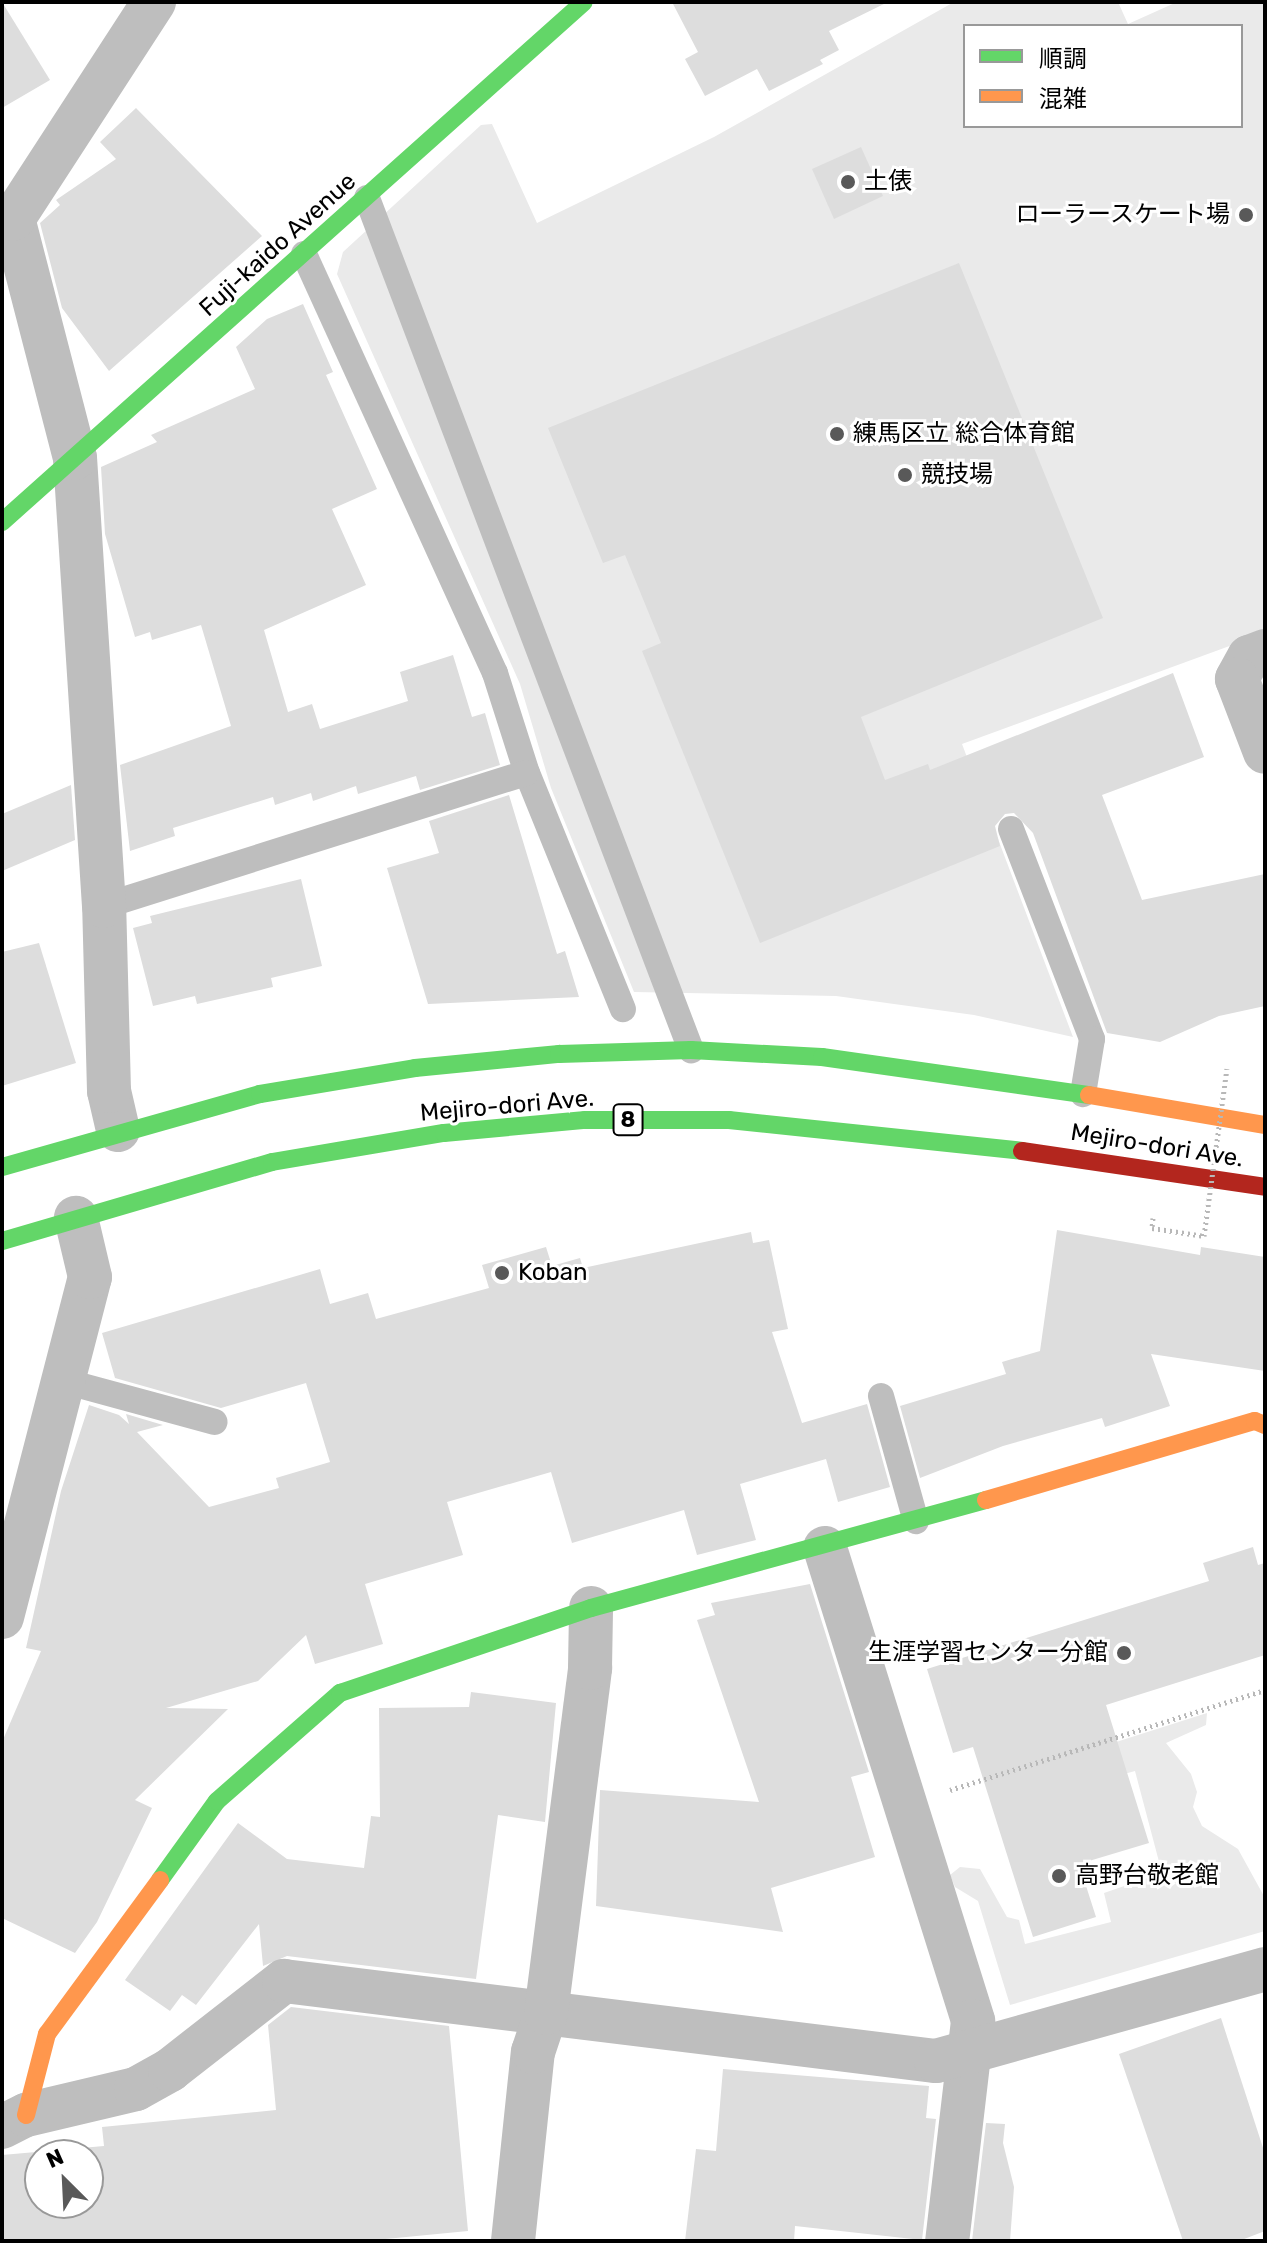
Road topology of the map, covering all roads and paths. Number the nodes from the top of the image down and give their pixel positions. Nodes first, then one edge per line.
1 (154, 2) edge
2 (584, 2) edge
3 (367, 198) junction
4 (304, 254) junction
5 (75, 458) junction
6 (2, 522) edge
7 (1265, 651) edge
8 (1265, 752) edge
9 (527, 773) junction
10 (1011, 829) dead end
11 (104, 906) junction
12 (623, 1009) dead end
13 (691, 1050) junction
14 (1227, 1069) dead end
15 (1083, 1094) junction
16 (1265, 1125) edge
17 (118, 1130) junction
18 (2, 1167) edge
19 (1265, 1187) edge
20 (76, 1218) junction
21 (1204, 1236) dead end
22 (2, 1241) edge
23 (64, 1381) junction
24 (881, 1396) dead end
25 (215, 1422) dead end
26 (1265, 1425) edge
27 (916, 1521) junction
28 (825, 1548) junction
29 (591, 1608) junction
30 (2, 1617) edge
31 (1265, 1690) edge
32 (903, 1805) junction
33 (1265, 1969) edge
34 (546, 2013) junction
35 (970, 2053) junction
36 (14, 2121) edge
37 (513, 2241) edge
38 (947, 2241) edge

1 - 5 street
2 - 3 main road, Fuji-kaido Avenue
3 - 4 main road, Fuji-kaido Avenue
3 - 13 lane
4 - 5 main road, Fuji-kaido Avenue
4 - 9 lane
5 - 6 main road, Fuji-kaido Avenue
5 - 11 street
7 - 8 street
9 - 11 lane
9 - 12 lane
10 - 15 lane
11 - 17 street
13 - 15 main road, Mejiro-dori Ave.
13 - 17 main road, Mejiro-dori Ave.
14 - 21 path, bridge
15 - 16 main road, Mejiro-dori Ave.
17 - 18 main road, Mejiro-dori Ave.
19 - 20 main road, Mejiro-dori Ave. / 8
20 - 22 main road, Mejiro-dori Ave. / 8
20 - 23 street
23 - 25 lane
23 - 30 street
24 - 27 lane
26 - 27 main road
27 - 28 main road
28 - 29 main road
28 - 32 street
29 - 34 street
29 - 36 main road
31 - 32 path
32 - 35 street
33 - 35 street
34 - 35 street
34 - 36 street
34 - 37 street
35 - 38 street

